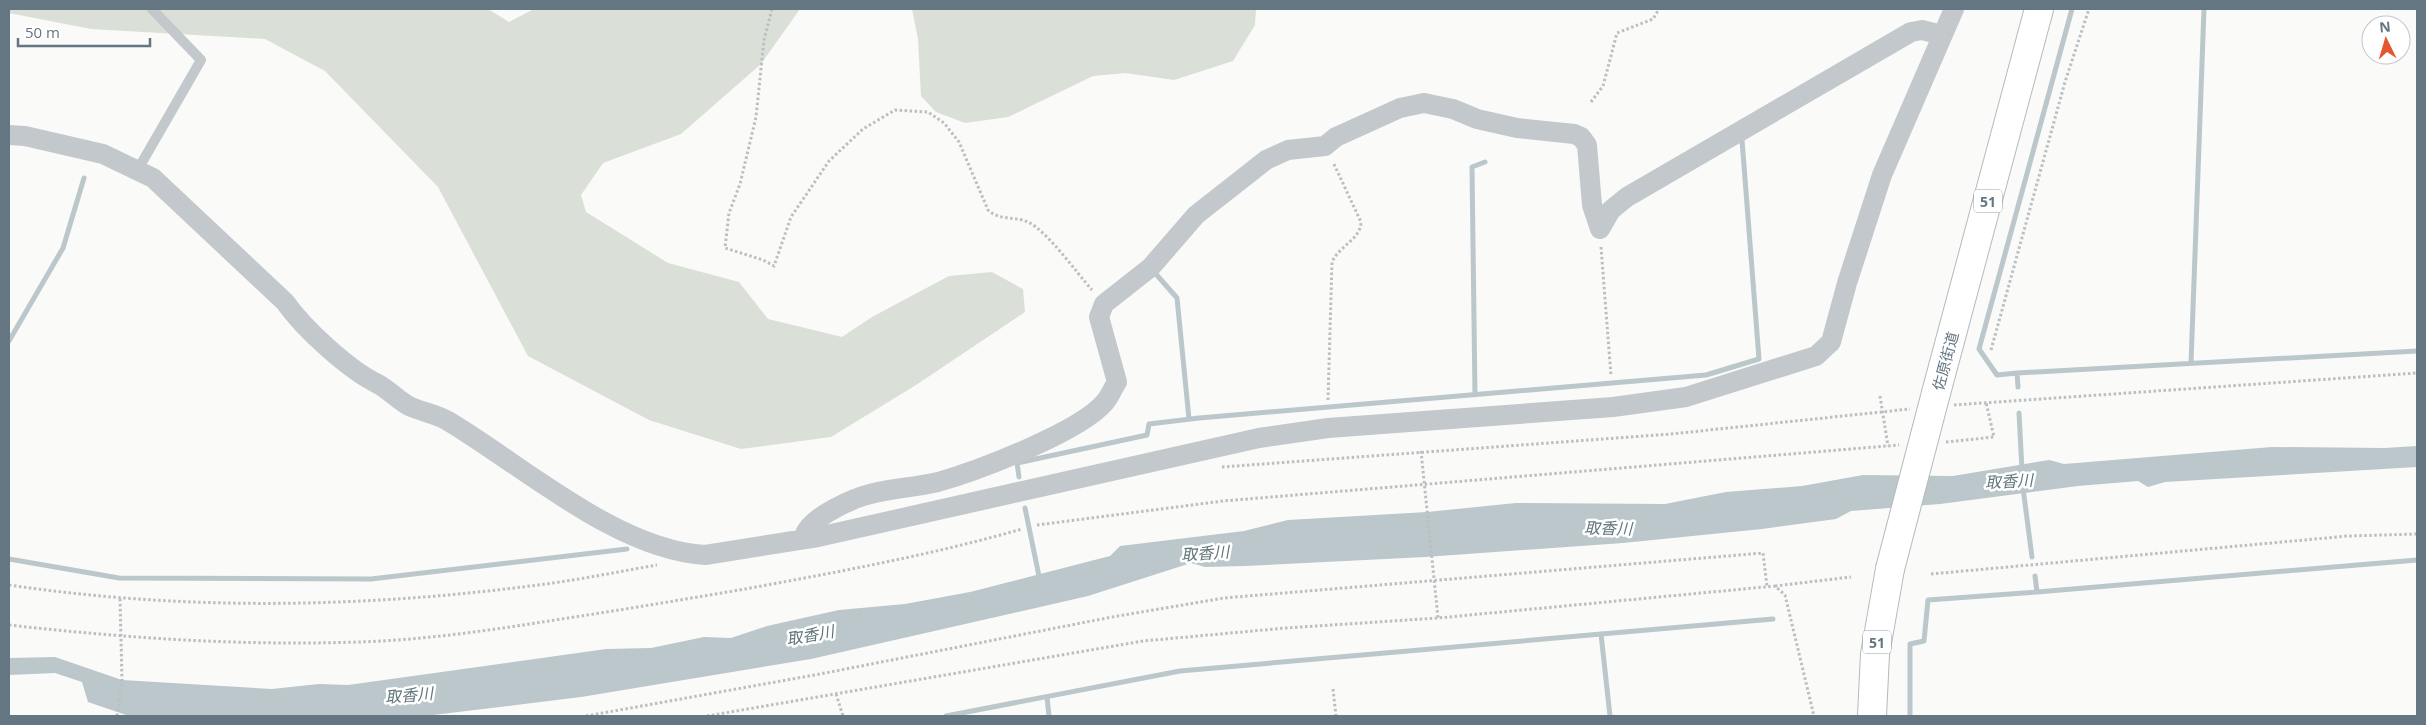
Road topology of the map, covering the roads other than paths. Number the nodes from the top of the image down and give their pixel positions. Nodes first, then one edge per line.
1 (152, 9) edge
2 (1954, 9) edge
3 (2039, 9) edge
4 (1942, 35) junction
5 (9, 135) edge
6 (137, 171) junction
7 (804, 539) junction
8 (1872, 716) edge

1 - 6 lane
2 - 4 street
3 - 8 highway, 佐原街道 / 51, bridge
4 - 7 street
4 - 7 street
5 - 6 street
6 - 7 street

